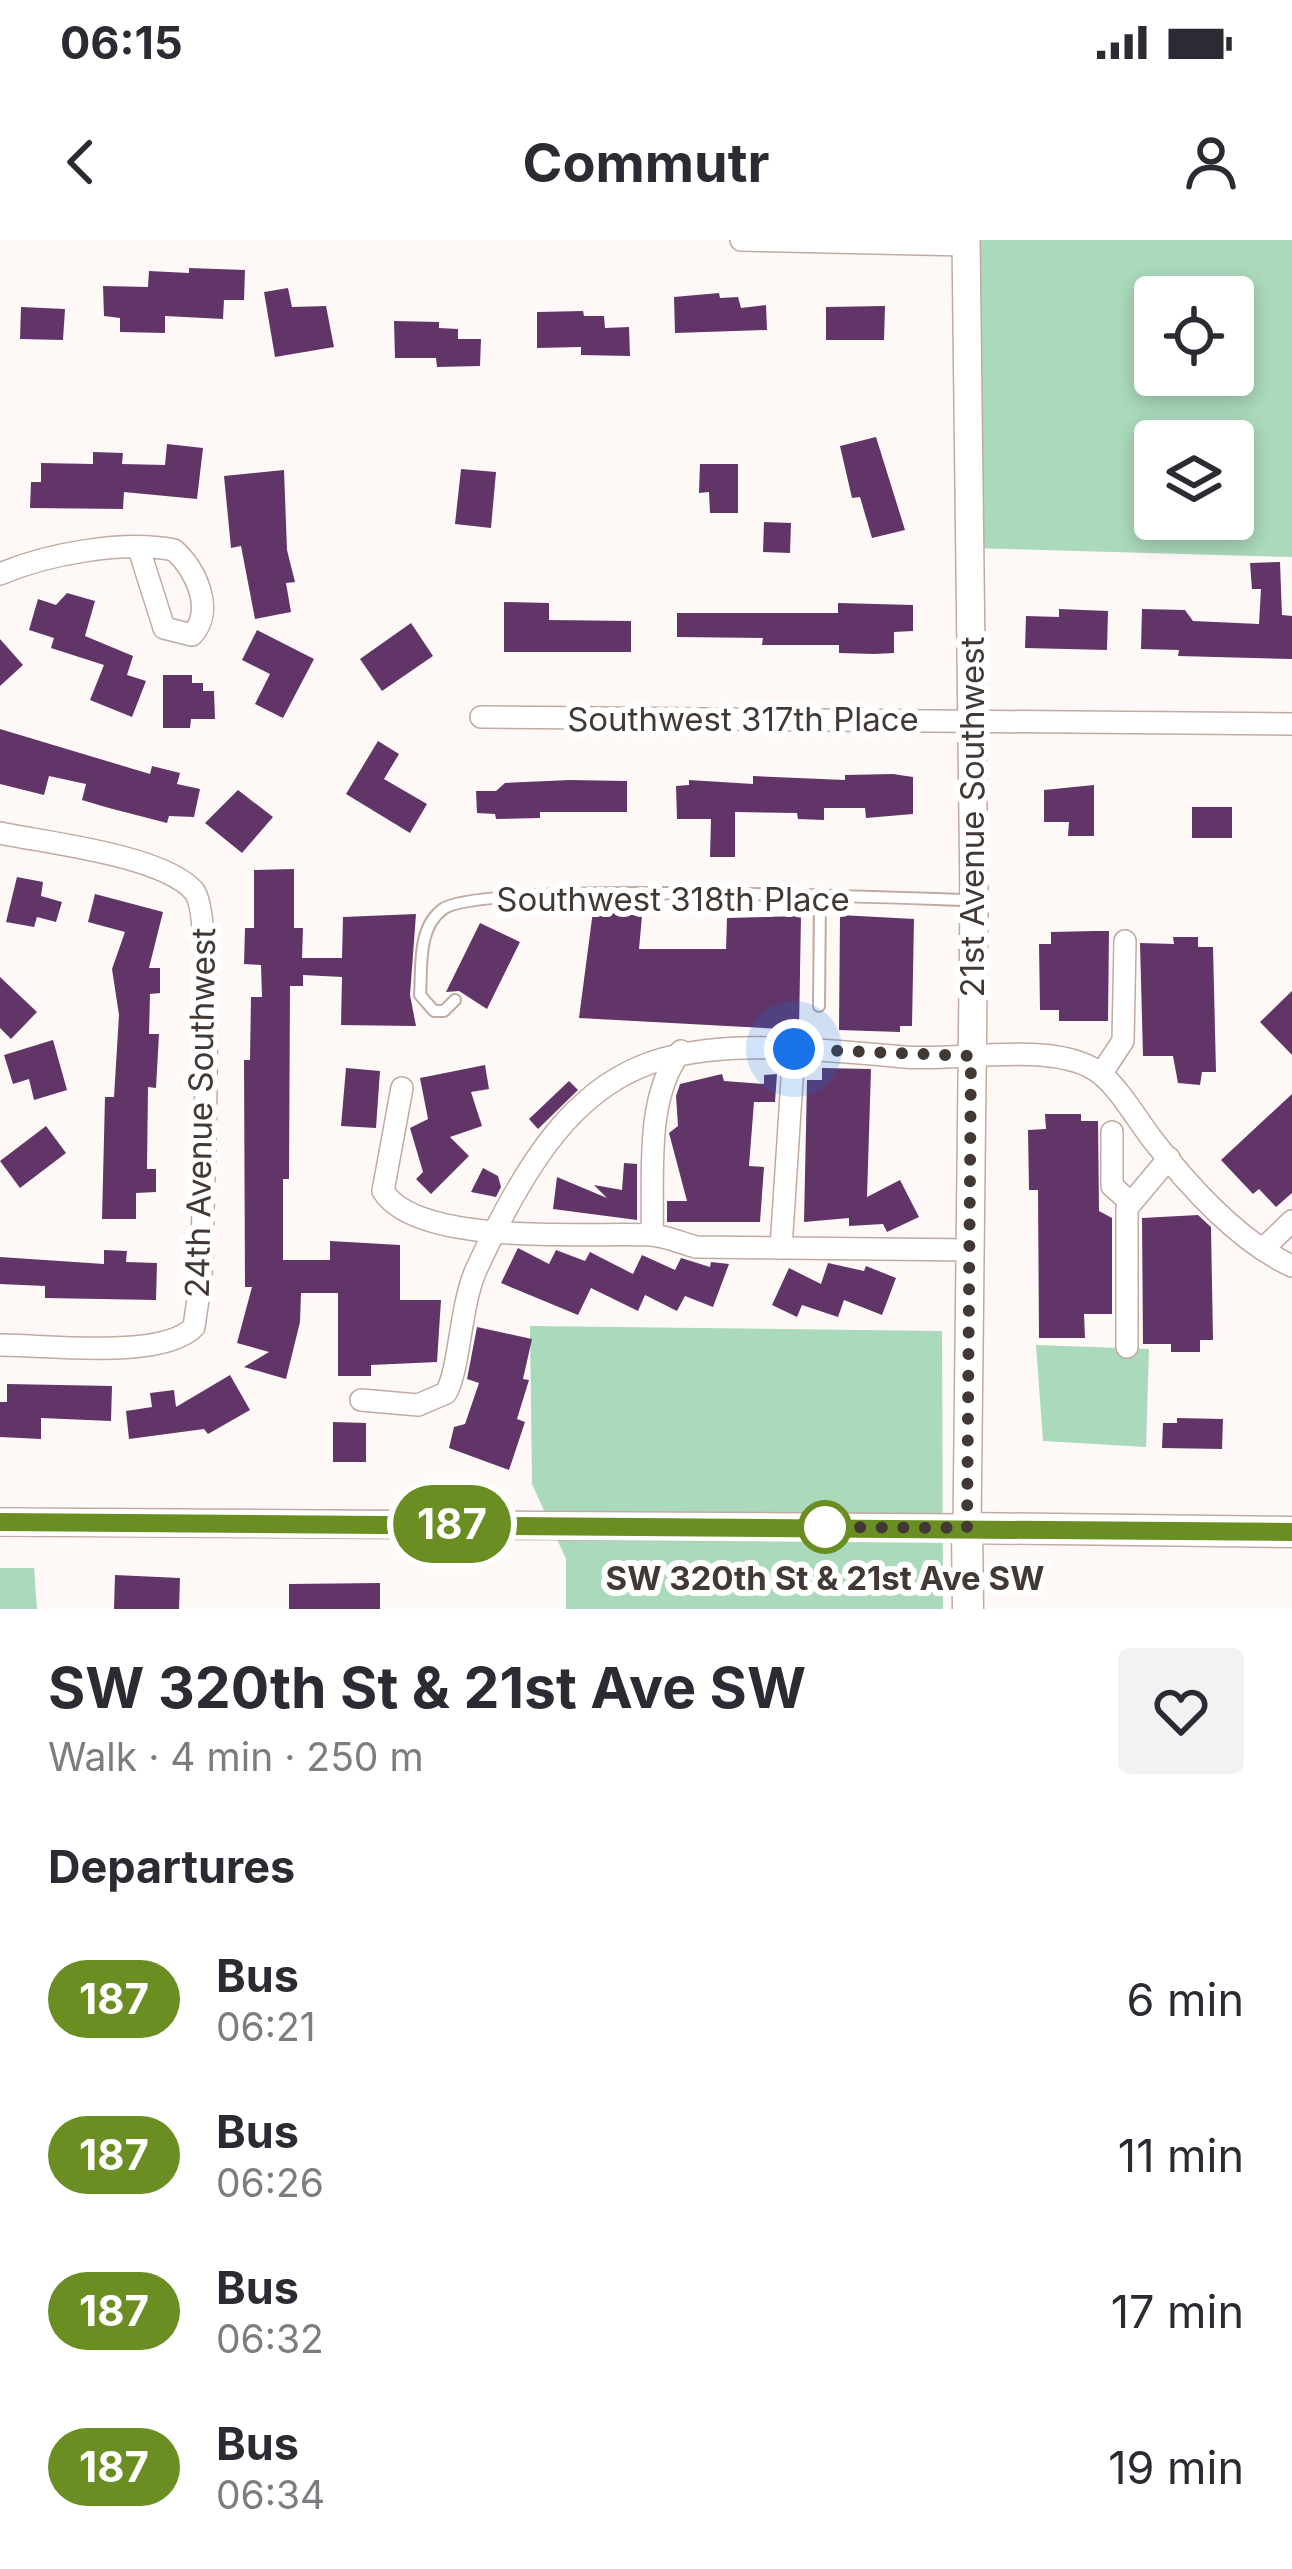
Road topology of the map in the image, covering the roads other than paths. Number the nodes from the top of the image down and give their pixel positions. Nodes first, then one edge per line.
1 (741, 240) edge
2 (966, 243) edge
3 (140, 549) dead end
4 (0, 574) edge
5 (481, 717) dead end
6 (973, 721) junction
7 (1292, 724) edge
8 (0, 833) edge
9 (820, 897) junction
10 (974, 900) junction
11 (1125, 941) dead end
12 (455, 1000) dead end
13 (819, 1006) dead end
14 (794, 1049) junction
15 (681, 1052) junction
16 (971, 1056) junction
17 (1101, 1074) junction
18 (401, 1088) dead end
19 (1112, 1132) dead end
20 (1169, 1158) junction
21 (1130, 1202) junction
22 (1292, 1221) edge
23 (494, 1235) junction
24 (652, 1235) junction
25 (781, 1248) junction
26 (971, 1250) junction
27 (1263, 1250) junction
28 (1292, 1266) edge
29 (0, 1345) edge
30 (1127, 1347) dead end
31 (361, 1400) dead end
32 (0, 1522) edge
33 (967, 1528) junction
34 (1292, 1532) edge
35 (968, 1609) edge

1 - 2 street
2 - 6 main road, 21st Avenue Southwest
3 - 4 street
5 - 6 street, Southwest 317th Place
6 - 7 street, Southwest 317th Place
6 - 10 main road, 21st Avenue Southwest
8 - 29 street, 24th Avenue Southwest
9 - 10 lane, Southwest 318th Place
9 - 12 lane, Southwest 318th Place
9 - 13 lane
10 - 16 main road, 21st Avenue Southwest
11 - 17 street
14 - 15 street
14 - 16 street
14 - 25 street
15 - 23 street
15 - 24 street
16 - 17 street
16 - 26 main road, 21st Avenue Southwest
17 - 20 street
18 - 23 street
19 - 21 street
20 - 21 street
20 - 27 street
21 - 30 street
22 - 27 street
23 - 24 street
23 - 31 street
24 - 25 street
25 - 26 street
26 - 33 main road, 21st Avenue Southwest
27 - 28 street
32 - 33 main road
33 - 34 main road
33 - 35 main road, 21st Avenue Southwest

